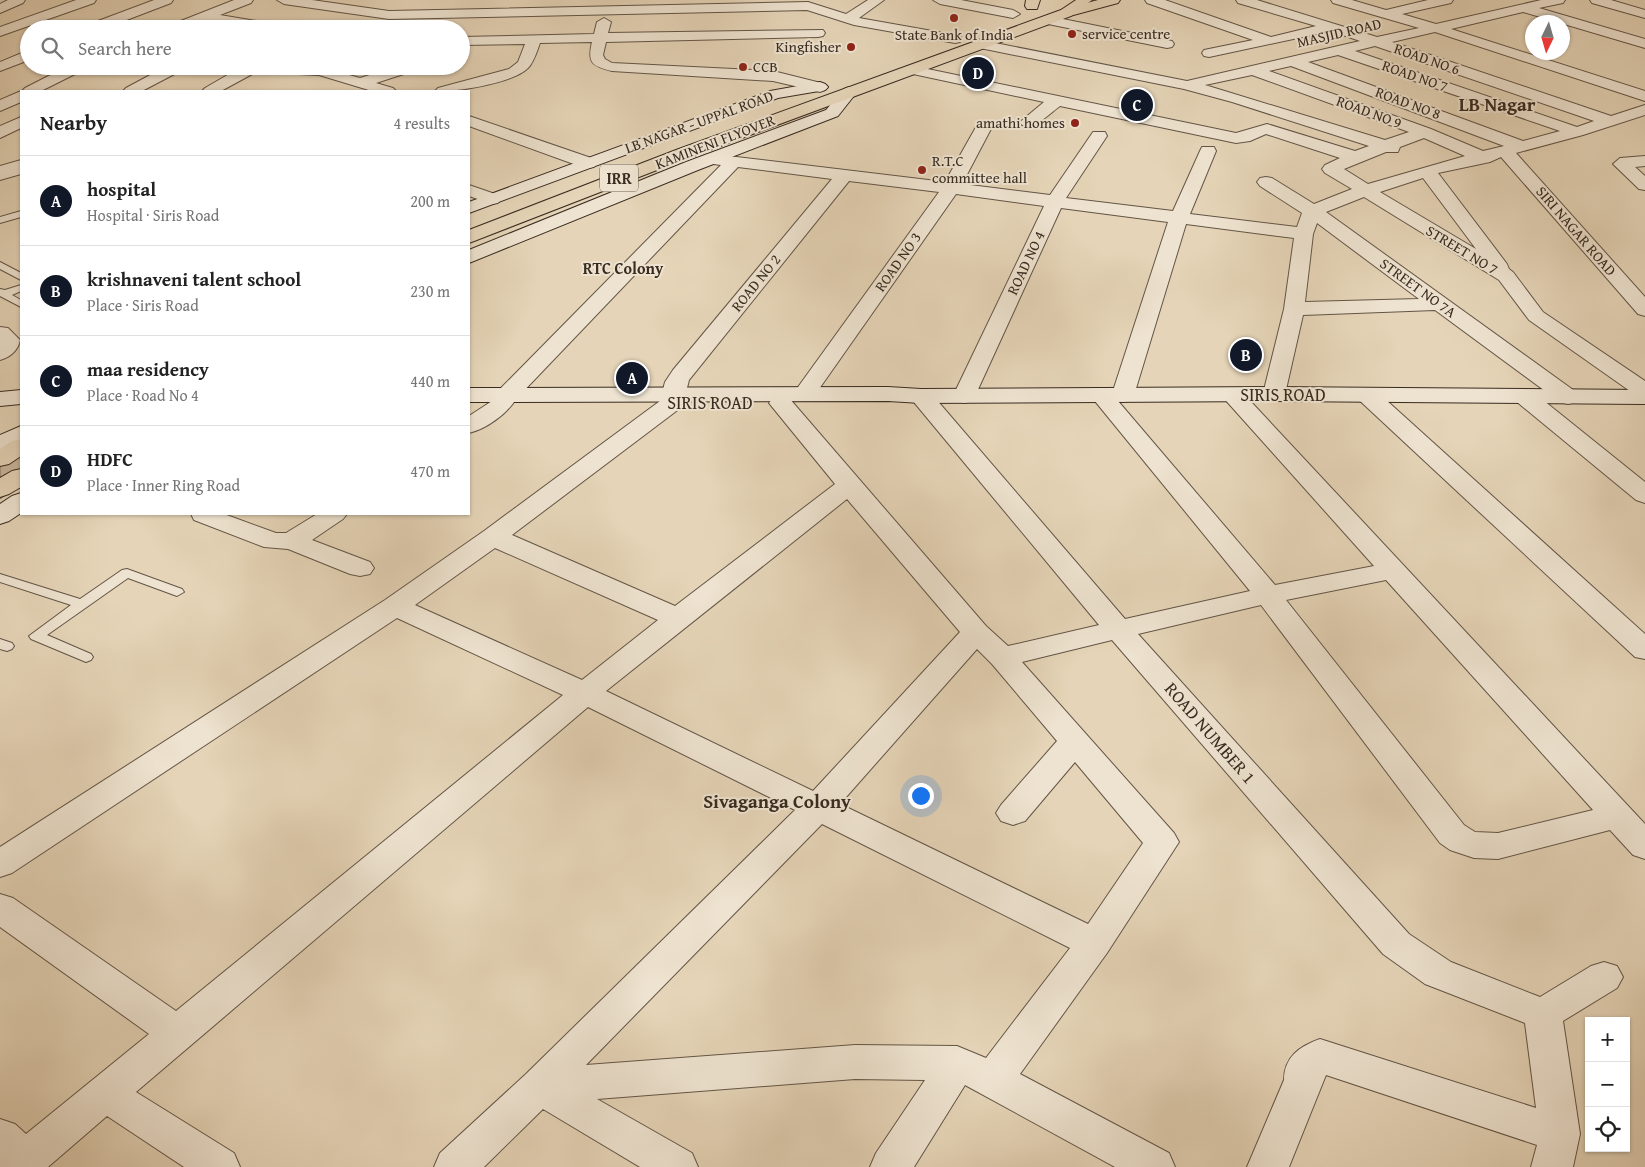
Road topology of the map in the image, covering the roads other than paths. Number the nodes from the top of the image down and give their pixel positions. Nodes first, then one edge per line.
1 (18, 0) edge
2 (89, 0) edge
3 (166, 0) edge
4 (246, 0) edge
5 (284, 0) edge
6 (338, 0) edge
7 (878, 0) edge
8 (940, 0) edge
9 (1085, 0) edge
10 (1113, 0) edge
11 (1152, 0) edge
12 (1243, 0) edge
13 (1288, 0) edge
14 (1338, 0) edge
15 (1441, 0) edge
16 (1495, 0) edge
17 (1558, 0) edge
18 (1597, 0) edge
19 (1036, 3) edge
20 (608, 5) edge
21 (324, 6) junction
22 (1387, 7) edge
23 (1524, 8) junction
24 (0, 9) edge
25 (1066, 13) junction
26 (1014, 14) junction
27 (1645, 14) edge
28 (1488, 16) junction
29 (204, 17) junction
30 (849, 18) junction
31 (33, 20) edge
32 (113, 20) edge
33 (196, 20) edge
34 (222, 20) edge
35 (1048, 20) junction
36 (1338, 21) junction
37 (1515, 24) dead end
38 (20, 25) edge
39 (988, 25) dead end
40 (1276, 25) dead end
41 (1435, 28) junction
42 (0, 32) edge
43 (818, 33) dead end
44 (764, 34) junction
45 (1299, 35) junction
46 (976, 38) junction
47 (600, 39) junction
48 (534, 40) junction
49 (1261, 40) junction
50 (470, 41) edge
51 (948, 41) junction
52 (1223, 41) dead end
53 (1375, 42) junction
54 (0, 44) edge
55 (1167, 44) dead end
56 (1645, 44) edge
57 (20, 45) edge
58 (966, 50) junction
59 (1339, 50) junction
60 (1209, 53) dead end
61 (20, 58) edge
62 (1298, 59) junction
63 (0, 68) edge
64 (918, 68) junction
65 (1253, 70) junction
66 (62, 75) edge
67 (162, 75) edge
68 (239, 75) edge
69 (344, 75) edge
70 (385, 75) edge
71 (773, 76) junction
72 (363, 82) junction
73 (1186, 85) junction
74 (820, 87) junction
75 (843, 87) junction
76 (32, 90) edge
77 (133, 90) edge
78 (212, 90) edge
79 (385, 90) edge
80 (448, 90) edge
81 (20, 96) edge
82 (1645, 96) edge
83 (1056, 101) junction
84 (0, 106) edge
85 (1645, 110) edge
86 (470, 121) edge
87 (1610, 121) junction
88 (1028, 122) dead end
89 (20, 123) edge
90 (984, 127) dead end
91 (1425, 132) junction
92 (1577, 132) junction
93 (0, 134) edge
94 (1098, 136) dead end
95 (1385, 146) junction
96 (1515, 149) junction
97 (1208, 151) dead end
98 (1354, 157) junction
99 (1484, 158) junction
100 (711, 160) junction
101 (1645, 161) edge
102 (734, 162) junction
103 (1425, 162) junction
104 (588, 163) junction
105 (20, 165) edge
106 (0, 171) edge
107 (20, 171) edge
108 (844, 176) junction
109 (0, 177) edge
110 (1266, 182) dead end
111 (1645, 185) edge
112 (951, 188) junction
113 (470, 190) edge
114 (1364, 191) junction
115 (492, 199) junction
116 (1055, 201) junction
117 (470, 208) edge
118 (1312, 212) junction
119 (20, 214) edge
120 (1179, 218) junction
121 (0, 220) edge
122 (470, 220) edge
123 (1304, 234) junction
124 (470, 237) edge
125 (470, 257) edge
126 (0, 266) edge
127 (1506, 276) junction
128 (20, 277) edge
129 (20, 288) edge
130 (2, 293) edge
131 (20, 303) edge
132 (1440, 304) junction
133 (1294, 309) junction
134 (1645, 310) edge
135 (0, 333) edge
136 (0, 352) edge
137 (1645, 391) edge
138 (1274, 394) junction
139 (470, 395) edge
140 (1112, 395) junction
141 (1232, 395) junction
142 (1367, 395) junction
143 (921, 396) junction
144 (964, 396) junction
145 (20, 397) edge
146 (1524, 397) junction
147 (1568, 397) junction
148 (1645, 397) edge
149 (793, 398) junction
150 (0, 399) edge
151 (673, 399) junction
152 (504, 400) junction
153 (470, 405) edge
154 (20, 411) edge
155 (0, 412) edge
156 (470, 425) edge
157 (20, 434) edge
158 (0, 445) edge
159 (20, 447) edge
160 (0, 459) edge
161 (20, 477) edge
162 (849, 485) junction
163 (0, 490) edge
164 (1645, 495) edge
165 (20, 502) edge
166 (203, 515) edge
167 (332, 515) edge
168 (0, 516) edge
169 (493, 537) junction
170 (292, 541) junction
171 (360, 568) dead end
172 (1393, 571) junction
173 (0, 578) edge
174 (177, 592) dead end
175 (1268, 595) junction
176 (82, 604) junction
177 (395, 606) junction
178 (678, 618) junction
179 (1118, 629) junction
180 (976, 632) junction
181 (1645, 650) edge
182 (86, 657) dead end
183 (1002, 657) junction
184 (585, 693) junction
185 (1074, 743) junction
186 (818, 806) junction
187 (1013, 813) dead end
188 (1618, 816) junction
189 (1645, 846) edge
190 (0, 864) edge
191 (0, 908) edge
192 (1094, 943) junction
193 (1604, 976) dead end
194 (1543, 1014) junction
195 (177, 1033) junction
196 (957, 1063) junction
197 (993, 1078) junction
198 (540, 1086) junction
199 (106, 1094) junction
200 (1556, 1150) edge
201 (14, 1155) edge
202 (216, 1166) edge
203 (455, 1167) edge
204 (677, 1167) edge
205 (891, 1167) edge
206 (1154, 1167) edge
207 (1268, 1167) edge

1 - 24 street
2 - 31 street
3 - 32 street
4 - 29 street
5 - 21 street
6 - 21 street
7 - 30 street
8 - 26 street
9 - 25 main road, IRR
10 - 25 main road, IRR
11 - 49 street, ROAD NO 8
12 - 36 street, ROAD NO 6
13 - 36 street
14 - 22 street
15 - 22 street
15 - 28 street
16 - 23 street
17 - 23 street, MASJID ROAD
18 - 27 street
19 - 26 main road
20 - 21 street
20 - 30 street
20 - 47 street
22 - 36 street
22 - 41 street
23 - 28 street, MASJID ROAD
23 - 56 street
25 - 35 main road, IRR
26 - 39 main road
28 - 37 street
28 - 41 street, MASJID ROAD
29 - 33 street
29 - 34 street
30 - 51 street
35 - 46 main road, IRR
35 - 55 street
36 - 45 street
36 - 53 street, ROAD NO 6
38 - 42 street
40 - 45 street, ROAD NO 7
41 - 53 street, MASJID ROAD
41 - 82 street
43 - 44 street
44 - 47 street
44 - 71 street
45 - 49 street
45 - 59 street, ROAD NO 7
46 - 51 main road, IRR
46 - 58 main road, IRR
46 - 73 street
47 - 48 street
47 - 71 street
48 - 50 street
48 - 80 street
49 - 52 street
49 - 60 street
49 - 62 street, ROAD NO 8
51 - 58 main road
51 - 64 main road, IRR
53 - 59 street, MASJID ROAD
53 - 87 street, ROAD NO 6
54 - 57 street
58 - 64 main road, IRR
59 - 62 street, MASJID ROAD
59 - 92 street, ROAD NO 7
61 - 63 street
62 - 65 street, MASJID ROAD
62 - 96 street, ROAD NO 8
64 - 75 main road, IRR
64 - 83 street
65 - 73 street, MASJID ROAD
65 - 91 street, ROAD NO 9
66 - 76 street
67 - 77 street
68 - 78 street
69 - 72 street
70 - 72 street
71 - 74 street
72 - 79 street
73 - 95 street
74 - 75 main road, IRR
74 - 104 street, LB NAGAR - UPPAL ROAD
74 - 122 main road, KAMINENI FLYOVER / IRR
75 - 100 street
75 - 124 main road, KAMINENI FLYOVER / IRR
81 - 84 street
83 - 88 street
83 - 98 street
85 - 87 street
86 - 104 street
87 - 92 street
89 - 93 street
90 - 112 street, ROAD NO 3
91 - 95 street
91 - 99 street, ROAD NO 9
92 - 96 street
94 - 116 street, ROAD NO 4
95 - 98 street
95 - 103 street
96 - 99 street
96 - 134 street, SIRI NAGAR ROAD
97 - 120 street
98 - 114 street, STREET NO 7
99 - 103 street
100 - 102 street
100 - 125 street
101 - 111 street
102 - 108 street
102 - 152 street
103 - 114 street
103 - 127 street
104 - 115 street, LB NAGAR - UPPAL ROAD
105 - 106 street
107 - 109 lane
108 - 112 street
108 - 151 street, ROAD NO 2
110 - 118 street, STREET NO 7A
112 - 116 street
112 - 149 street, ROAD NO 3
113 - 115 street
114 - 118 street
114 - 127 street, STREET NO 7
115 - 117 street, LB NAGAR - UPPAL ROAD
116 - 120 street
116 - 144 street, ROAD NO 4
118 - 123 street
118 - 132 street, STREET NO 7A
119 - 121 lane
120 - 123 street
120 - 140 street
123 - 133 street
126 - 128 lane
127 - 137 street, STREET NO 7
129 - 130 lane
130 - 131 lane
132 - 133 street
132 - 147 street, STREET NO 7A
133 - 138 street
135 - 136 street
138 - 141 street, SIRIS ROAD
138 - 142 street, SIRIS ROAD
139 - 152 street, SIRIS ROAD
140 - 141 street, SIRIS ROAD
140 - 144 street, SIRIS ROAD
140 - 175 street
141 - 172 street
142 - 146 street, SIRIS ROAD
142 - 181 street
143 - 144 street, SIRIS ROAD
143 - 149 street, SIRIS ROAD
143 - 179 street, ROAD NUMBER 1
145 - 150 street
146 - 147 street, SIRIS ROAD
146 - 164 street
147 - 148 street, SIRIS ROAD
149 - 151 street, SIRIS ROAD
149 - 162 street
151 - 152 street, SIRIS ROAD
151 - 169 street
152 - 153 street, SIRIS ROAD
152 - 156 street
154 - 155 street
157 - 158 street
159 - 160 main road
161 - 163 main road
162 - 178 street
162 - 180 street
165 - 168 street
166 - 170 street
167 - 170 street
169 - 177 street
169 - 178 street
170 - 171 street
172 - 175 street
172 - 188 street
173 - 176 lane
174 - 176 lane
175 - 179 street
175 - 188 street
176 - 182 lane
177 - 184 street
177 - 190 street
178 - 184 street
179 - 183 street
179 - 194 street, ROAD NUMBER 1
180 - 183 street
180 - 186 street
183 - 185 street
184 - 186 street
184 - 195 street
185 - 187 street
185 - 192 street
186 - 192 street
186 - 198 street
188 - 189 street
191 - 195 street
192 - 197 street
193 - 194 street
194 - 200 street
195 - 199 street
196 - 197 street
196 - 198 street
196 - 205 street
197 - 206 street
198 - 203 street
198 - 204 street
199 - 201 street
199 - 202 street
200 - 207 street

